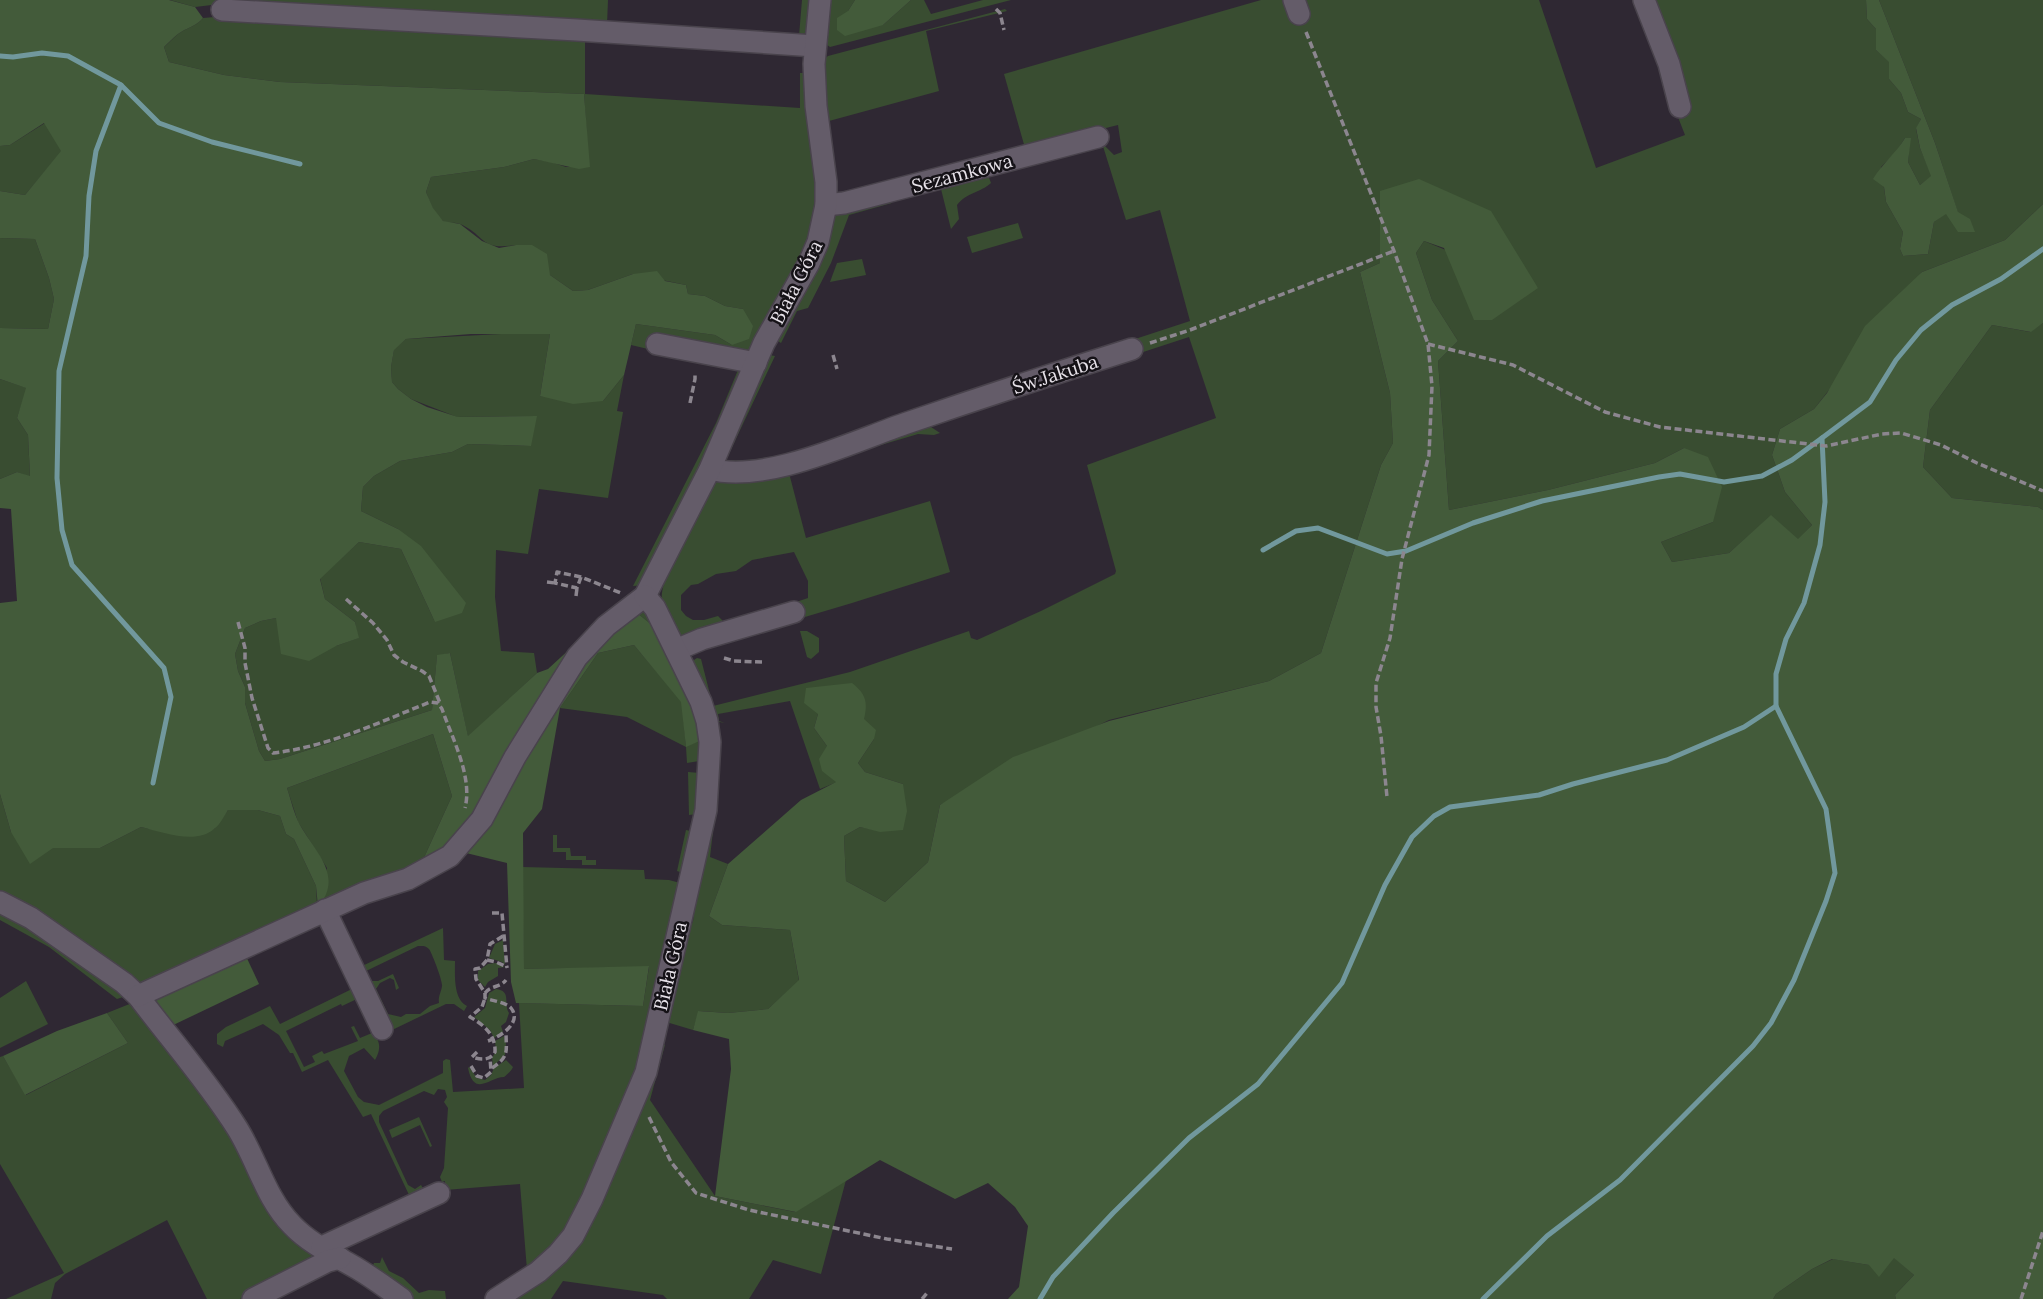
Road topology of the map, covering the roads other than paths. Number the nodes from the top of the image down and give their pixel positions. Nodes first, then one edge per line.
1 (820, 0) edge
2 (1644, 0) edge
3 (222, 10) dead end
4 (815, 46) junction
5 (1680, 107) dead end
6 (1098, 137) dead end
7 (826, 205) junction
8 (657, 344) dead end
9 (1132, 349) road end
10 (755, 363) junction
11 (710, 469) junction
12 (635, 596) junction
13 (794, 612) dead end
14 (676, 650) junction
15 (0, 902) edge
16 (325, 910) junction
17 (138, 996) junction
18 (382, 1030) dead end
19 (439, 1193) dead end
20 (331, 1252) junction
21 (253, 1299) edge
22 (402, 1299) edge
23 (496, 1299) edge

1 - 4 street, Biała Góra
2 - 5 street
3 - 4 street
4 - 7 street, Biała Góra
6 - 7 street, Sezamkowa
7 - 10 street, Biała Góra
8 - 10 street
9 - 11 street, Św.Jakuba
10 - 11 street, Biała Góra
11 - 12 street, Biała Góra
12 - 14 street, Biała Góra
12 - 16 street
13 - 14 street
14 - 23 street, Biała Góra
15 - 17 street
16 - 17 street
16 - 18 street
17 - 20 street
19 - 20 street
20 - 21 street
20 - 22 street

